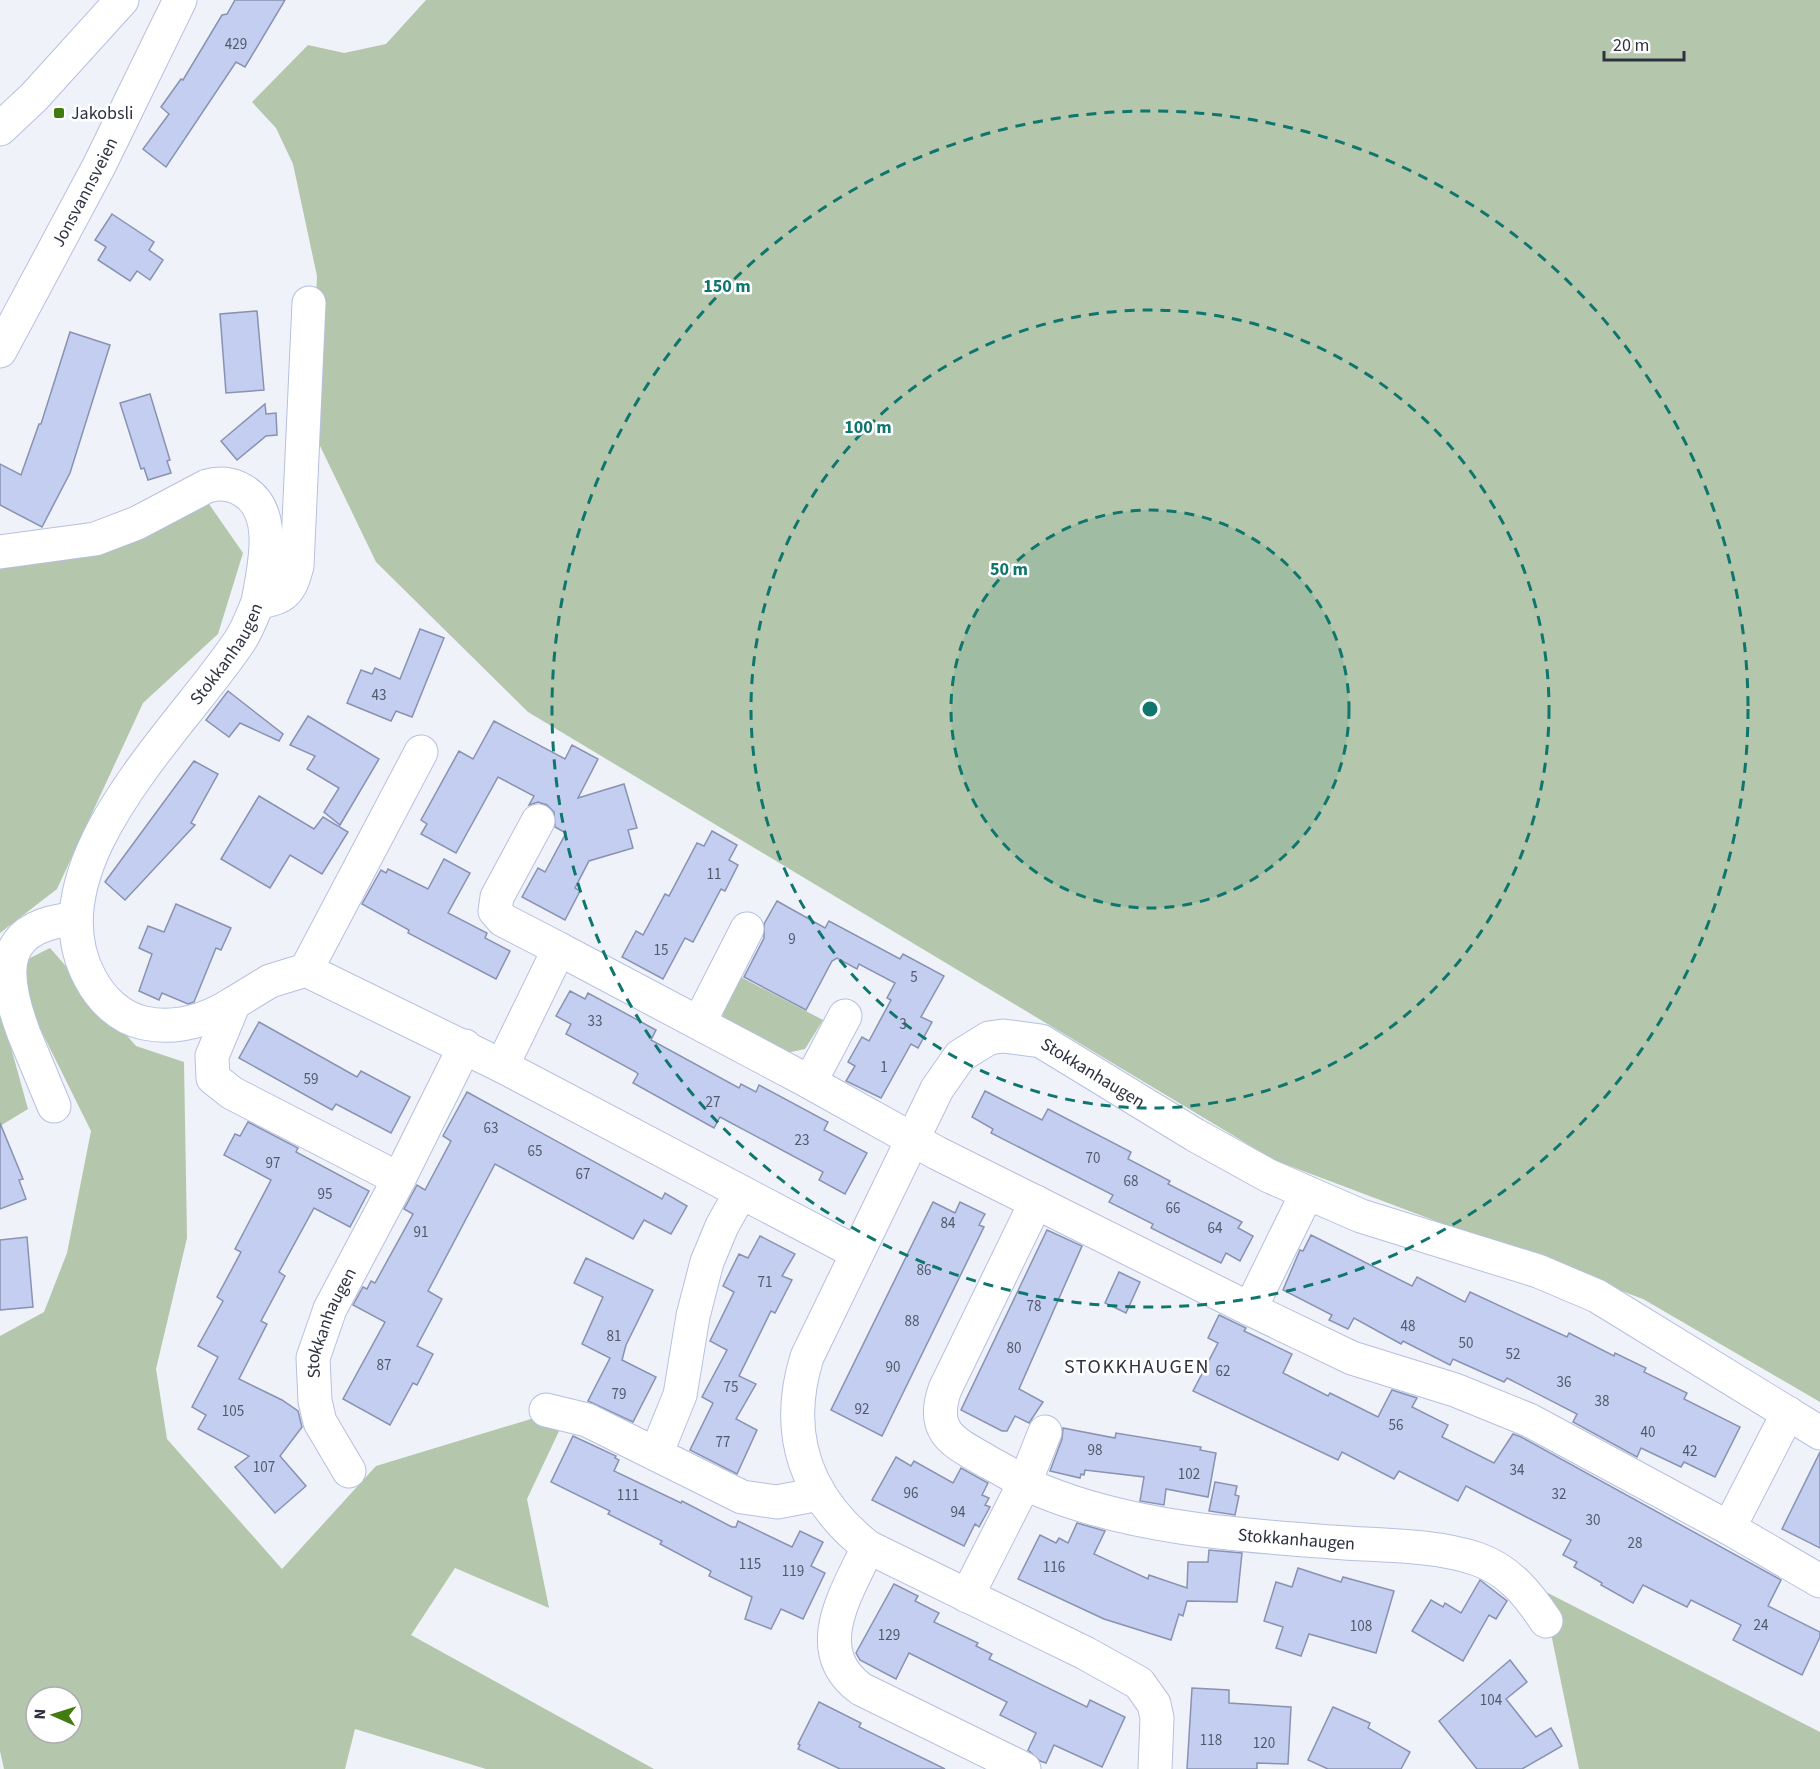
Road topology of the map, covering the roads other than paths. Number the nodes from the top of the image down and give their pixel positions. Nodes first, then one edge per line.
1 (122, 0) edge
2 (180, 0) edge
3 (0, 129) edge
4 (309, 303) dead end
5 (0, 351) edge
6 (0, 552) edge
7 (258, 602) junction
8 (421, 752) dead end
9 (538, 821) dead end
10 (75, 919) junction
11 (747, 929) dead end
12 (559, 950) junction
13 (306, 970) junction
14 (234, 1003) junction
15 (845, 1016) dead end
16 (699, 1023) junction
17 (465, 1046) junction
18 (502, 1066) junction
19 (810, 1082) junction
20 (54, 1106) dead end
21 (912, 1140) junction
22 (399, 1179) junction
23 (741, 1192) junction
24 (1306, 1193) junction
25 (1036, 1202) junction
26 (857, 1253) junction
27 (1250, 1309) junction
28 (546, 1410) dead end
29 (1788, 1413) junction
30 (1044, 1432) dead end
31 (1820, 1433) edge
32 (656, 1454) junction
33 (349, 1471) dead end
34 (1025, 1482) junction
35 (819, 1494) junction
36 (1730, 1528) junction
37 (868, 1546) junction
38 (1820, 1581) edge
39 (967, 1596) junction
40 (1546, 1622) dead end
41 (1024, 1769) edge
42 (1155, 1769) edge

1 - 3 street
2 - 5 street, Jonsvannsveien
4 - 7 street, Stokkanhaugen
6 - 7 street
7 - 10 street, Stokkanhaugen
8 - 13 street
9 - 12 street
10 - 14 street, Stokkanhaugen
10 - 20 street
11 - 16 street
12 - 16 street
12 - 18 street
13 - 14 street, Stokkanhaugen
13 - 17 street
14 - 22 street
15 - 19 street
16 - 19 street
17 - 18 street
17 - 22 street, Stokkanhaugen
18 - 23 street
19 - 21 street
21 - 24 street, Stokkanhaugen
21 - 25 street
21 - 26 street, Stokkanhaugen
22 - 33 street, Stokkanhaugen
23 - 26 street
23 - 32 street
24 - 27 street
24 - 29 street, Stokkanhaugen
25 - 27 street
25 - 34 street, Stokkanhaugen
26 - 35 street, Stokkanhaugen
27 - 36 street
28 - 32 street
29 - 31 street, Stokkanhaugen
29 - 36 street
30 - 34 street
32 - 35 street
34 - 39 street
34 - 40 street, Stokkanhaugen
35 - 37 street, Stokkanhaugen
36 - 38 street
37 - 39 street, Stokkanhaugen
37 - 41 street
39 - 42 street, Stokkanhaugen

